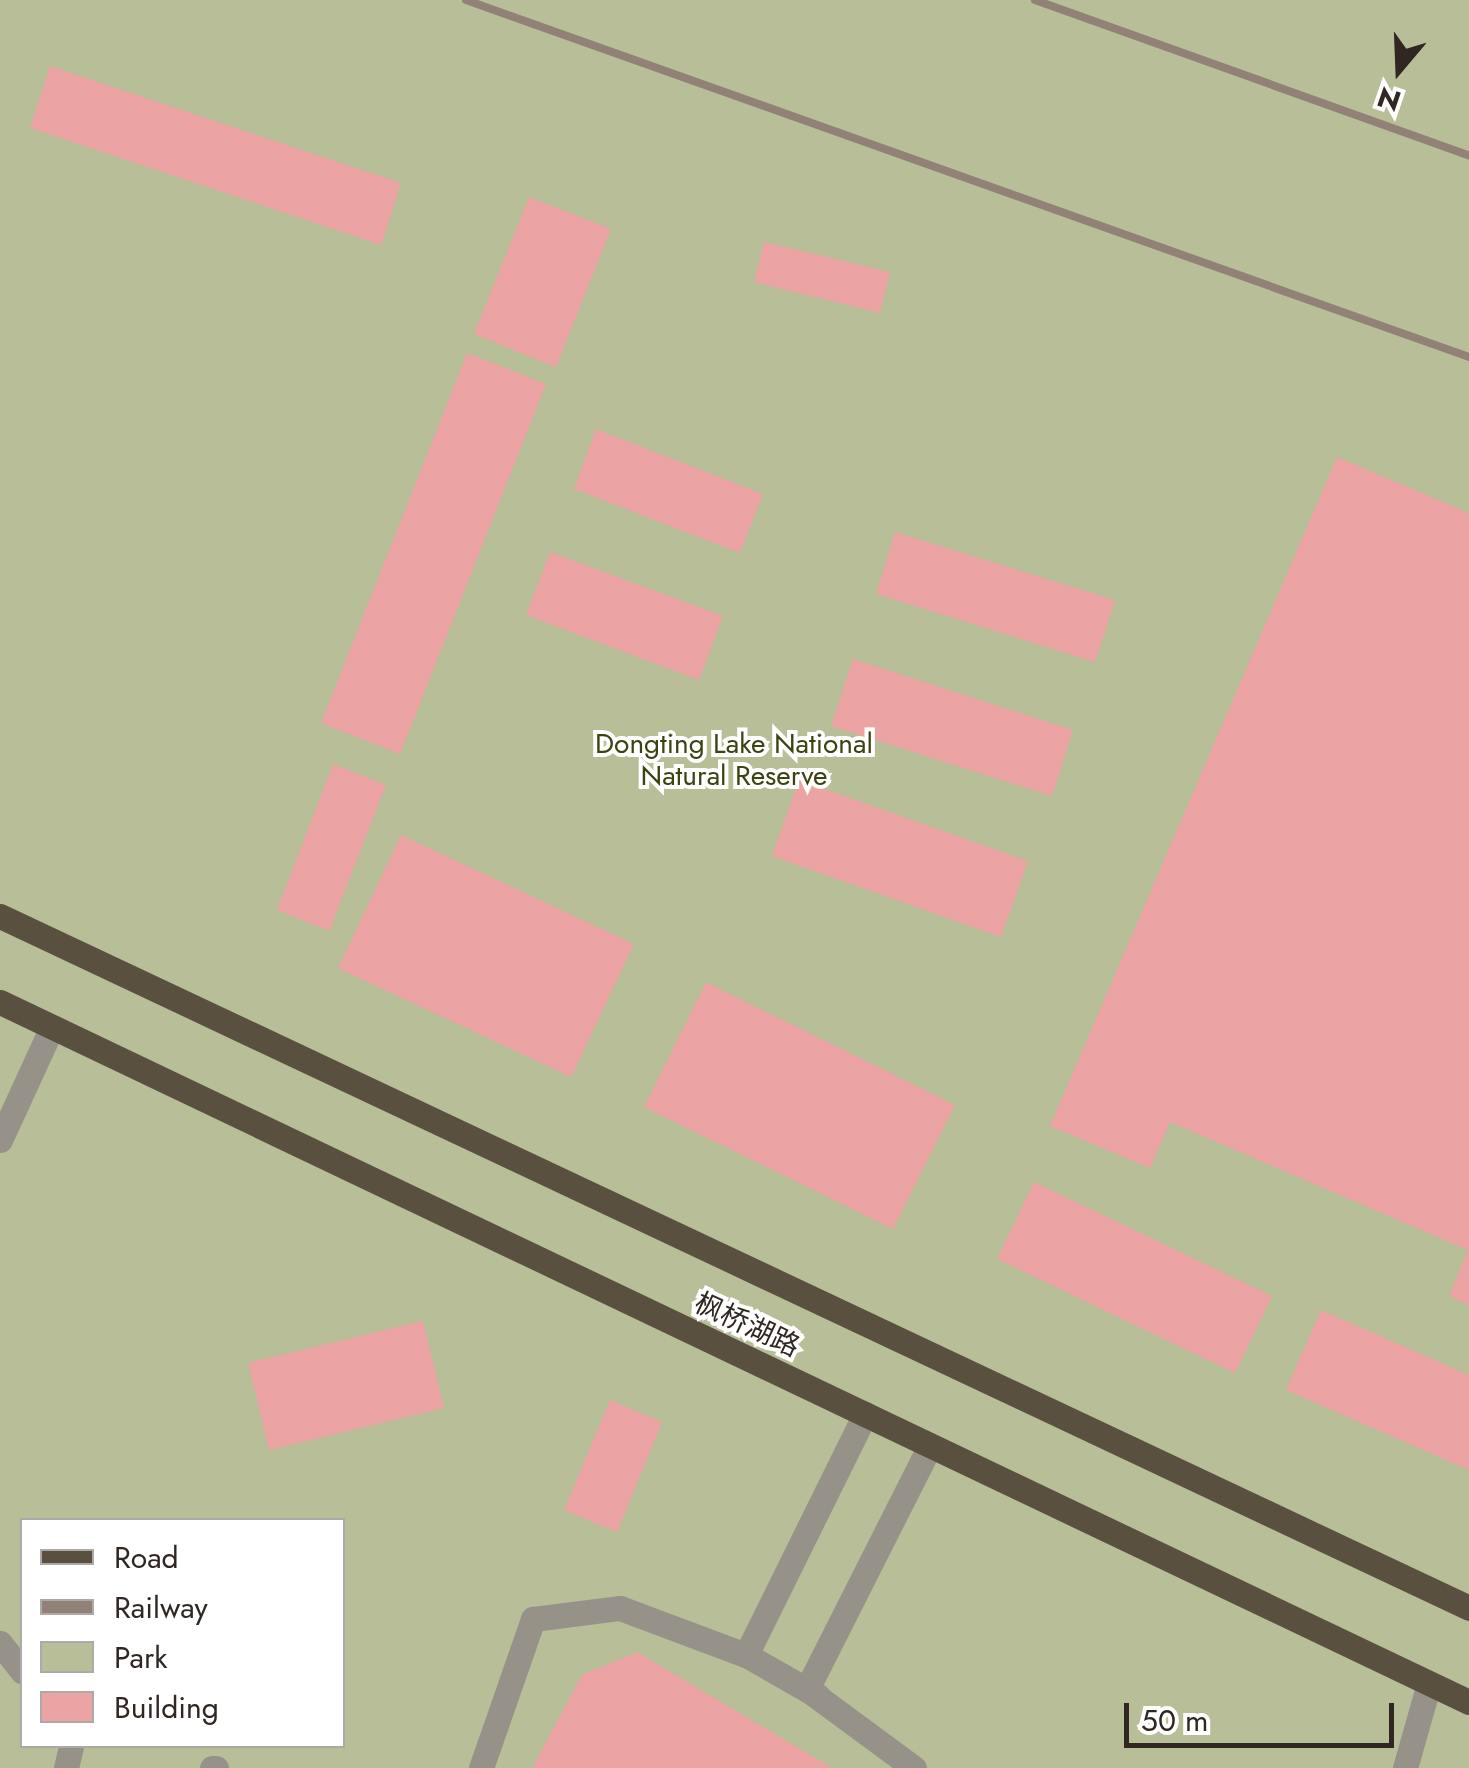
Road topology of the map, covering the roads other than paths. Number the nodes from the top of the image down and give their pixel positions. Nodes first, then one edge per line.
1 (0, 916) edge
2 (0, 1002) edge
3 (52, 1027) junction
4 (0, 1140) edge
5 (865, 1414) junction
6 (930, 1446) junction
7 (1469, 1608) edge
8 (0, 1643) edge
9 (746, 1655) junction
10 (20, 1668) edge
11 (1429, 1683) junction
12 (818, 1696) junction
13 (1469, 1702) edge
14 (481, 1768) edge
15 (914, 1768) edge
16 (1406, 1768) edge

1 - 7 main road, 枫桥湖路
2 - 3 main road, 枫桥湖路
3 - 4 street
3 - 5 main road, 枫桥湖路
5 - 6 main road, 枫桥湖路
5 - 9 street
6 - 11 main road, 枫桥湖路
6 - 12 street
8 - 10 street
9 - 12 street
9 - 14 street
11 - 13 main road, 枫桥湖路
11 - 16 street
12 - 15 street

